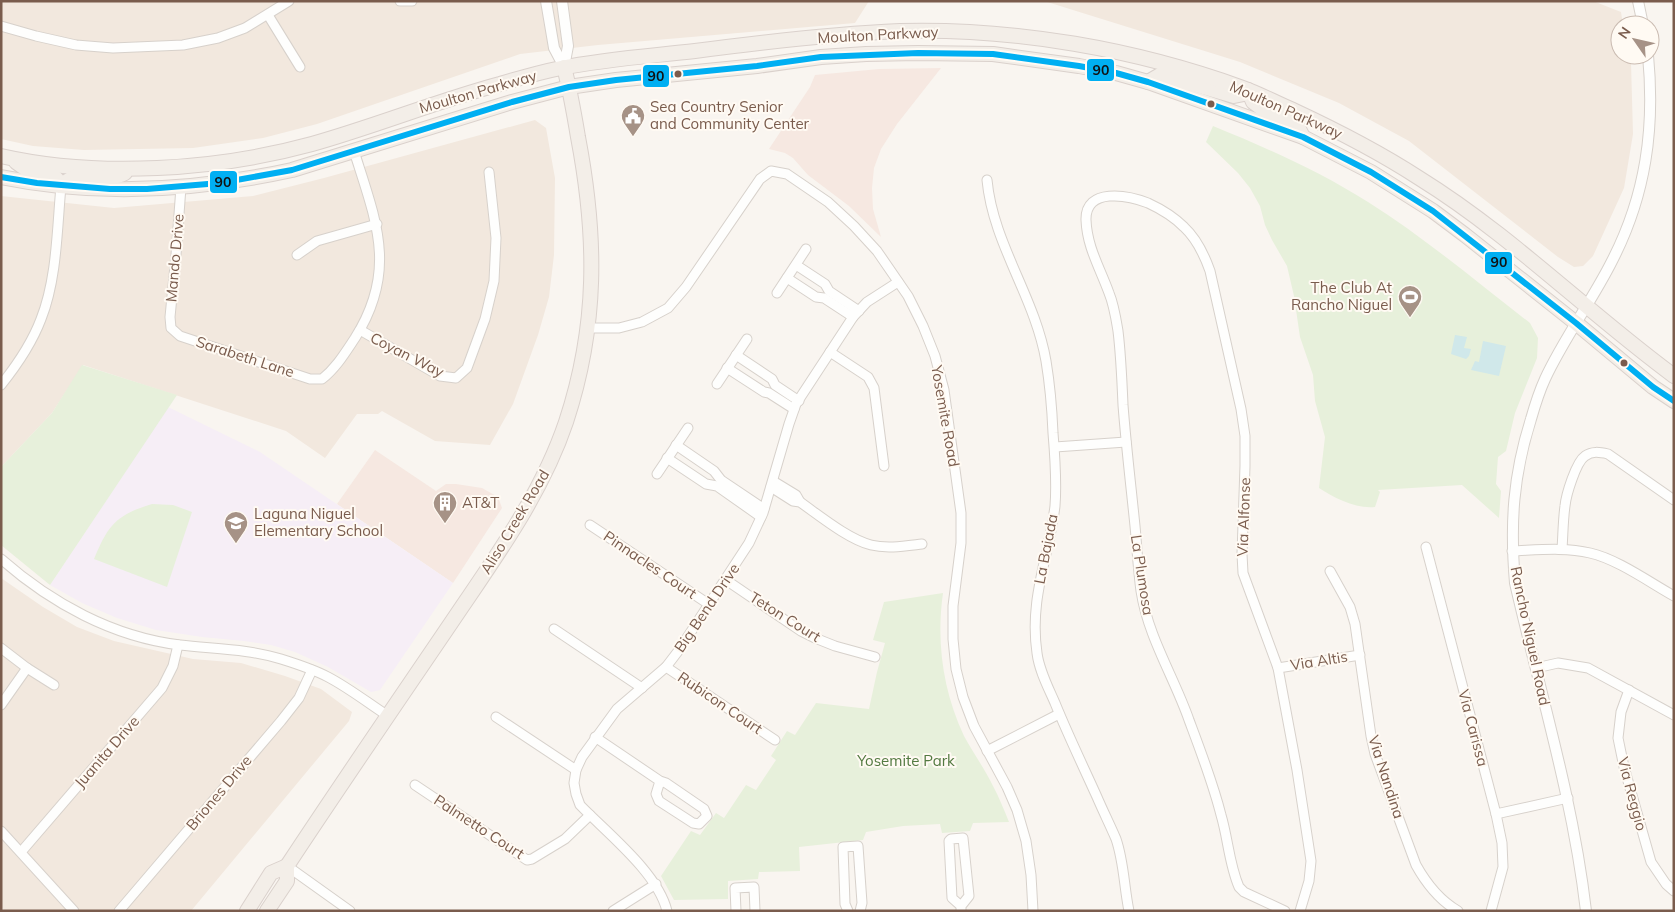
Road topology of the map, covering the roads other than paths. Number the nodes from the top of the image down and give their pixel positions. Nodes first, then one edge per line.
1 (289, 1) edge
2 (546, 1) edge
3 (562, 1) edge
4 (1638, 1) edge
5 (1641, 15) edge
6 (268, 16) junction
7 (1, 26) edge
8 (900, 31) junction
9 (821, 57) junction
10 (1649, 65) edge
11 (300, 67) dead end
12 (564, 67) junction
13 (1148, 82) junction
14 (569, 87) junction
15 (1248, 90) junction
16 (1303, 137) junction
17 (354, 151) junction
18 (6, 157) edge
19 (128, 168) junction
20 (489, 172) dead end
21 (1, 177) edge
22 (987, 180) dead end
23 (61, 186) junction
24 (181, 187) junction
25 (1090, 203) joint
26 (377, 224) junction
27 (806, 249) dead end
28 (297, 255) dead end
29 (796, 265) junction
30 (787, 278) junction
31 (898, 282) junction
32 (777, 293) dead end
33 (826, 295) junction
34 (1586, 306) junction
35 (856, 314) junction
36 (1576, 323) junction
37 (171, 328) joint
38 (588, 328) junction
39 (360, 330) junction
40 (747, 339) dead end
41 (830, 352) junction
42 (736, 355) junction
43 (727, 368) junction
44 (1674, 376) edge
45 (716, 384) dead end
46 (1, 385) edge
47 (775, 385) junction
48 (769, 394) junction
49 (1674, 401) edge
50 (797, 405) junction
51 (688, 428) dead end
52 (1126, 442) junction
53 (676, 445) junction
54 (1054, 447) junction
55 (667, 458) junction
56 (884, 466) dead end
57 (657, 474) dead end
58 (719, 483) junction
59 (772, 484) junction
60 (1674, 500) edge
61 (763, 513) junction
62 (590, 525) dead end
63 (922, 544) dead end
64 (1426, 547) dead end
65 (1562, 549) junction
66 (1512, 551) junction
67 (1, 559) edge
68 (1330, 572) dead end
69 (726, 580) junction
70 (1674, 596) edge
71 (710, 605) junction
72 (554, 629) dead end
73 (178, 645) junction
74 (1, 648) edge
75 (1360, 655) junction
76 (875, 657) dead end
77 (666, 667) junction
78 (27, 668) junction
79 (1278, 668) junction
80 (1536, 668) junction
81 (312, 670) junction
82 (54, 685) dead end
83 (642, 688) junction
84 (1629, 690) junction
85 (1, 705) edge
86 (1059, 714) junction
87 (1674, 714) edge
88 (388, 716) junction
89 (496, 717) dead end
90 (595, 737) junction
91 (774, 740) dead end
92 (987, 751) junction
93 (576, 770) junction
94 (660, 781) junction
95 (415, 785) dead end
96 (1568, 798) junction
97 (1496, 814) junction
98 (590, 815) junction
99 (1, 831) edge
100 (21, 852) junction
101 (287, 866) junction
102 (656, 884) junction
103 (1674, 891) edge
104 (961, 908) edge
105 (74, 911) edge
106 (119, 911) edge
107 (247, 911) edge
108 (267, 911) edge
109 (350, 911) edge
110 (613, 911) edge
111 (668, 911) edge
112 (736, 911) edge
113 (755, 911) edge
114 (848, 911) edge
115 (860, 911) edge
116 (1033, 911) edge
117 (1129, 911) edge
118 (1285, 911) edge
119 (1300, 911) edge
120 (1458, 911) edge
121 (1491, 911) edge
122 (1586, 911) edge

1 - 6 street
2 - 12 street, Aliso Creek Road
3 - 12 street, Aliso Creek Road
4 - 5 street
6 - 7 street
6 - 11 street
8 - 9 main road
8 - 12 main road, Moulton Parkway
8 - 15 main road, Moulton Parkway
9 - 13 main road, Moulton Parkway
9 - 14 main road, Moulton Parkway
10 - 34 street, Rancho Niguel Road
12 - 14 main road, Aliso Creek Road
12 - 19 main road, Moulton Parkway
13 - 15 main road
13 - 16 main road, Moulton Parkway
14 - 17 main road, Moulton Parkway
14 - 38 main road, Aliso Creek Road
15 - 16 main road
15 - 34 main road, Moulton Parkway
16 - 36 main road, Moulton Parkway
17 - 24 main road, Moulton Parkway
17 - 26 street
18 - 19 main road, Moulton Parkway
18 - 23 main road
19 - 23 main road
20 - 39 street, Coyan Way
21 - 23 main road, Moulton Parkway
22 - 54 street, La Bajada
23 - 24 main road, Moulton Parkway
23 - 46 street
24 - 37 street, Mando Drive
25 - 52 street, La Plumosa
25 - 79 street, Via Alfonse
26 - 28 street
26 - 39 street
27 - 29 street
29 - 30 street
29 - 33 street
30 - 32 street
30 - 33 street
31 - 35 street, Big Bend Drive
31 - 38 street, Yosemite Road
31 - 92 street, Yosemite Road
33 - 35 street
34 - 36 street, Rancho Niguel Road
34 - 44 main road, Moulton Parkway
35 - 41 street, Big Bend Drive
36 - 49 main road, Moulton Parkway
36 - 66 street, Rancho Niguel Road
37 - 39 street, Sarabeth Lane
38 - 88 main road, Aliso Creek Road
40 - 42 street
41 - 50 street, Big Bend Drive
41 - 56 street
42 - 43 street
42 - 47 street
43 - 45 street
43 - 48 street
47 - 48 street
47 - 50 street
48 - 50 street
50 - 59 street, Big Bend Drive
51 - 53 street
52 - 54 street
52 - 118 street, La Plumosa
53 - 55 street
53 - 58 street
54 - 86 street, La Bajada
55 - 57 street
55 - 58 street
58 - 61 street
59 - 61 street, Big Bend Drive
59 - 63 street
60 - 65 street
61 - 69 street, Big Bend Drive
62 - 71 street, Pinnacles Court
64 - 97 street, Via Carissa
65 - 66 street
65 - 70 street
66 - 80 street, Rancho Niguel Road
67 - 73 street
68 - 75 street, Via Nandina
69 - 71 street, Big Bend Drive
69 - 76 street, Teton Court
71 - 77 street, Big Bend Drive
72 - 83 street
73 - 81 street
73 - 100 street, Juanita Drive
74 - 78 street
75 - 79 street, Via Altis
75 - 120 street, Via Nandina
77 - 83 street, Big Bend Drive
77 - 91 street, Rubicon Court
78 - 82 street
78 - 85 street
79 - 119 street, Via Alfonse
80 - 84 street
80 - 96 street, Rancho Niguel Road
81 - 88 street
81 - 106 street, Briones Drive
83 - 90 street, Big Bend Drive
84 - 87 street
84 - 103 street, Via Reggio
86 - 92 street
86 - 117 street, La Bajada
88 - 101 main road, Aliso Creek Road
89 - 93 street
90 - 93 street, Big Bend Drive
90 - 94 street
92 - 116 street, Yosemite Road
93 - 98 street, Big Bend Drive
94 - 94 street
95 - 98 street, Palmetto Court
96 - 97 street
96 - 122 street, Rancho Niguel Road
97 - 121 street, Via Carissa
98 - 102 street, Big Bend Drive
99 - 100 street
100 - 105 street
101 - 107 main road, Aliso Creek Road
101 - 108 main road, Aliso Creek Road
101 - 109 street
102 - 110 street
102 - 111 street, Big Bend Drive
104 - 104 street
112 - 113 street
114 - 115 street

